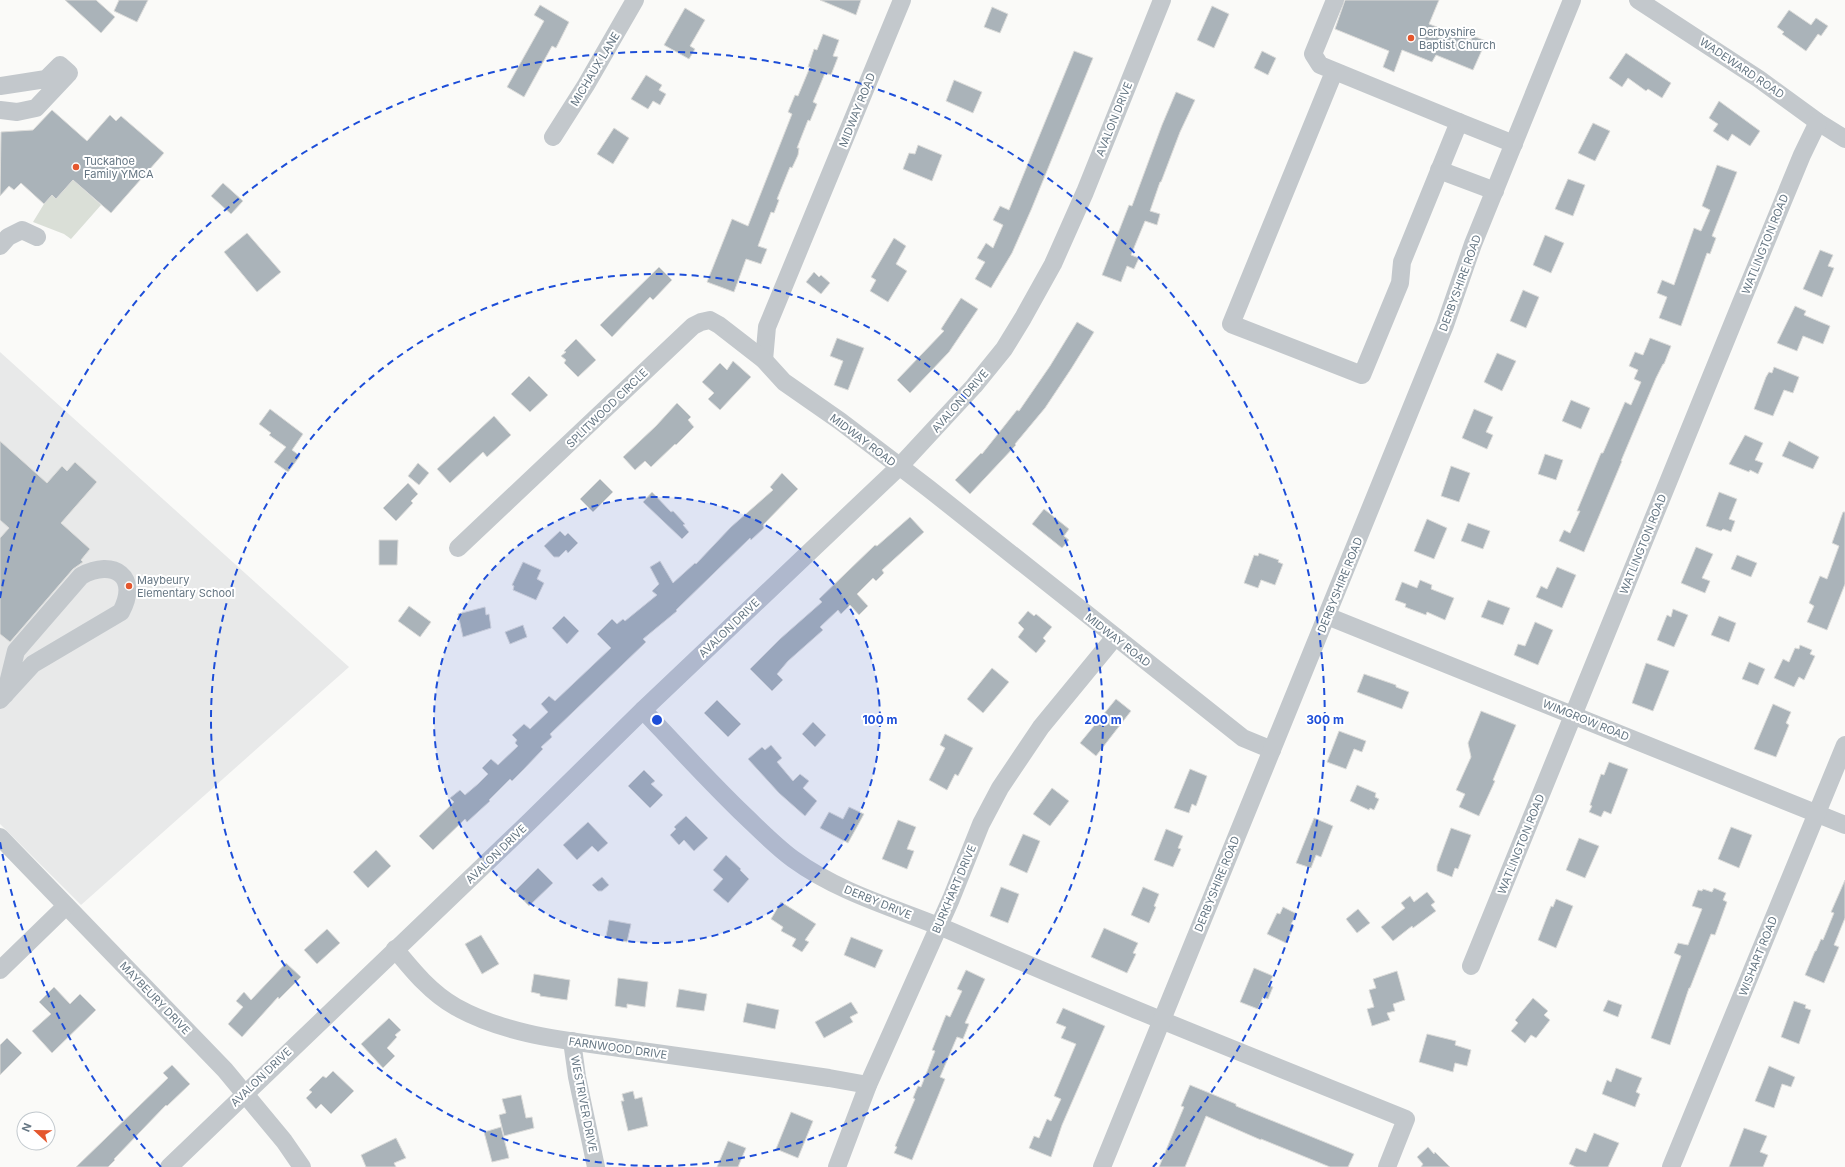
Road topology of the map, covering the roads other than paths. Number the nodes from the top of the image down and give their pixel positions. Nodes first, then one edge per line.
1 (635, 0) edge
2 (902, 0) edge
3 (1162, 0) edge
4 (1335, 0) edge
5 (1572, 0) edge
6 (1638, 0) edge
7 (1334, 72) junction
8 (0, 86) edge
9 (0, 110) edge
10 (1459, 122) junction
11 (1818, 122) junction
12 (553, 137) dead end
13 (1845, 139) edge
14 (1514, 144) junction
15 (1440, 170) junction
16 (1495, 191) junction
17 (37, 237) dead end
18 (0, 246) edge
19 (764, 360) junction
20 (899, 467) junction
21 (458, 548) dead end
22 (1327, 616) junction
23 (1115, 638) junction
24 (2, 698) edge
25 (643, 710) junction
26 (1574, 715) junction
27 (1845, 745) edge
28 (1272, 750) junction
29 (1817, 814) junction
30 (1845, 825) edge
31 (0, 837) edge
32 (66, 906) junction
33 (939, 926) junction
34 (395, 949) junction
35 (1471, 966) dead end
36 (0, 970) edge
37 (1162, 1020) junction
38 (572, 1041) junction
39 (868, 1085) junction
40 (244, 1094) junction
41 (169, 1167) edge
42 (302, 1167) edge
43 (596, 1167) edge
44 (837, 1167) edge
45 (1102, 1167) edge
46 (1387, 1167) edge
47 (1671, 1167) edge

1 - 12 street, MICHAUX LANE
2 - 19 street, MIDWAY ROAD
3 - 20 street, AVALON DRIVE
4 - 7 street
5 - 14 street, DERBYSHIRE ROAD
6 - 11 street, WADEWARD ROAD
7 - 10 street
7 - 15 street
8 - 9 street
10 - 14 street
10 - 15 street
11 - 13 street, WADEWARD ROAD
11 - 26 street, WATLINGTON ROAD
14 - 16 street, DERBYSHIRE ROAD
15 - 16 street
16 - 22 street, DERBYSHIRE ROAD
17 - 18 street
19 - 20 street, MIDWAY ROAD
19 - 21 street, SPLITWOOD CIRCLE
20 - 23 street, MIDWAY ROAD
20 - 25 street, AVALON DRIVE
22 - 26 street, WIMGROW ROAD
22 - 28 street, DERBYSHIRE ROAD
23 - 28 street, MIDWAY ROAD
23 - 33 street, BURKHART DRIVE
24 - 24 street
25 - 33 street, DERBY DRIVE
25 - 34 street, AVALON DRIVE
26 - 29 street, WIMGROW ROAD
26 - 35 street, WATLINGTON ROAD
27 - 29 street, WISHART ROAD
28 - 37 street, DERBYSHIRE ROAD
29 - 30 street, WIMGROW ROAD
29 - 47 street, WISHART ROAD
31 - 32 street, MAYBEURY DRIVE
32 - 36 street
32 - 40 street, MAYBEURY DRIVE
33 - 37 street, DERBY DRIVE
33 - 39 street, BURKHART DRIVE
34 - 38 street, FARNWOOD DRIVE
34 - 40 street, AVALON DRIVE
37 - 45 street, DERBYSHIRE ROAD
37 - 46 street, DERBY DRIVE
38 - 39 street, FARNWOOD DRIVE
38 - 43 street, WESTRIVER DRIVE
39 - 44 street, BURKHART DRIVE
40 - 41 street, AVALON DRIVE
40 - 42 street, MAYBEURY DRIVE

